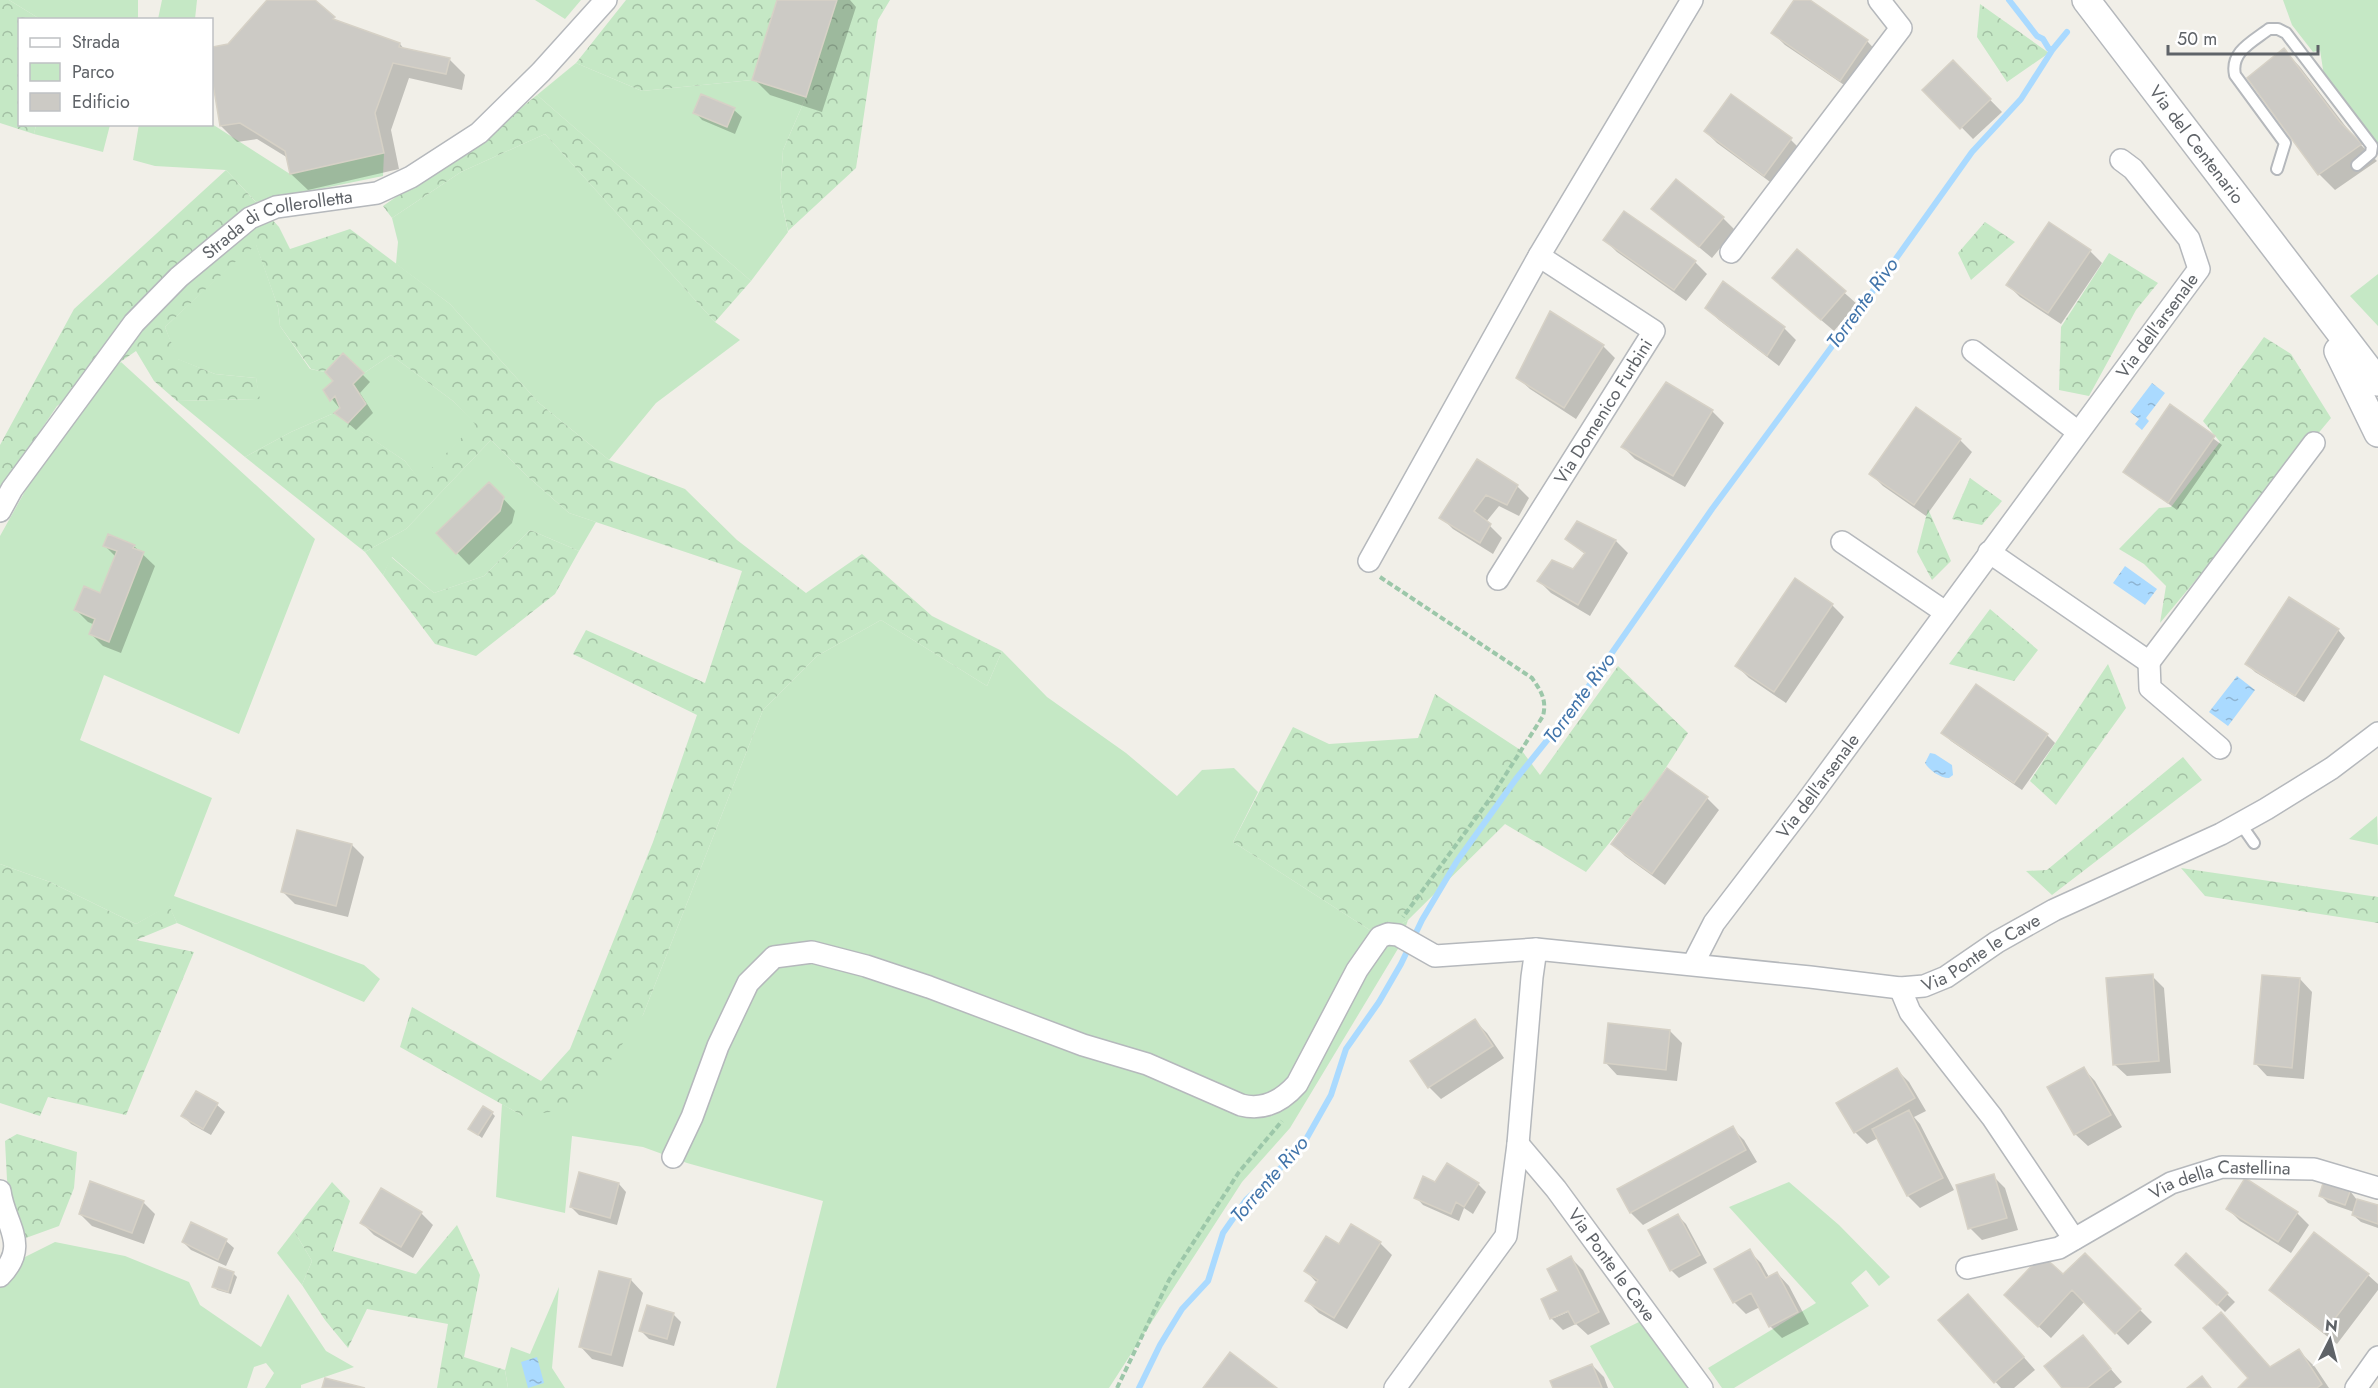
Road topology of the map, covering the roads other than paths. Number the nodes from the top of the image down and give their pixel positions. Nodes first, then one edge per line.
1 (606, 0) edge
2 (1692, 0) edge
3 (1879, 0) edge
4 (2086, 0) edge
5 (2121, 160) dead end
6 (2357, 165) dead end
7 (2277, 169) dead end
8 (1731, 252) dead end
9 (1539, 256) junction
10 (2305, 289) junction
11 (1973, 351) dead end
12 (2378, 382) edge
13 (2078, 432) junction
14 (2378, 433) edge
15 (2314, 443) dead end
16 (0, 511) edge
17 (1842, 543) dead end
18 (1989, 552) junction
19 (1369, 561) road end
20 (1498, 579) dead end
21 (1946, 612) junction
22 (2149, 662) junction
23 (2378, 733) edge
24 (2220, 748) dead end
25 (2240, 823) junction
26 (2254, 843) dead end
27 (1536, 949) junction
28 (1693, 964) junction
29 (1900, 988) junction
30 (1518, 1144) junction
31 (673, 1157) dead end
32 (2378, 1188) edge
33 (0, 1191) edge
34 (2074, 1239) junction
35 (1967, 1268) dead end
36 (0, 1276) edge
37 (2378, 1357) edge
38 (1395, 1388) edge
39 (1702, 1388) edge
40 (2356, 1388) edge

1 - 16 street, Strada di Collerolletta
2 - 9 street
3 - 8 street
4 - 10 street, Via del Centenario
5 - 13 street, Via dell'arsenale
6 - 7 lane
9 - 19 street
9 - 20 street, Via Domenico Furbini
10 - 12 street
10 - 14 street
11 - 13 street
13 - 18 street, Via dell'arsenale
15 - 22 street
17 - 21 street
18 - 21 street, Via dell'arsenale
18 - 22 street
21 - 28 street, Via dell'arsenale
22 - 24 street
23 - 25 street, Via Ponte le Cave
25 - 26 lane
25 - 29 street, Via Ponte le Cave
27 - 28 street, Via Ponte le Cave
27 - 30 street
27 - 31 street, Via Ponte le Cave
28 - 29 street, Via Ponte le Cave
29 - 34 street
30 - 38 street
30 - 39 street, Via Ponte le Cave
32 - 34 street, Via della Castellina
33 - 36 street
34 - 35 street, Via della Castellina
37 - 40 street

